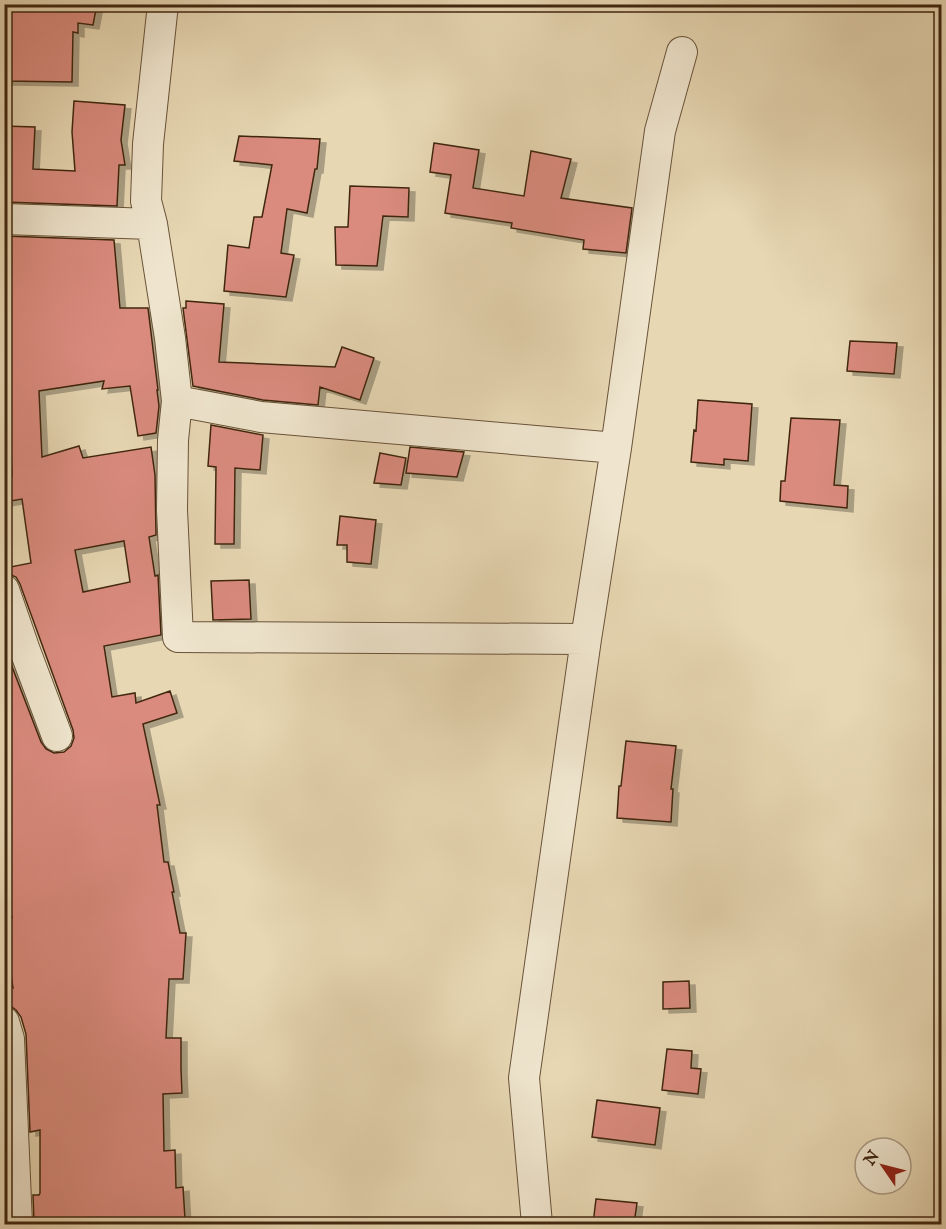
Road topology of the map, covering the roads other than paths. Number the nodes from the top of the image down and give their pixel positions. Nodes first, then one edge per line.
1 (163, 4) edge
2 (682, 52) dead end
3 (4, 219) edge
4 (152, 224) junction
5 (177, 400) junction
6 (616, 448) junction
7 (4, 590) edge
8 (586, 639) junction
9 (57, 736) dead end
10 (4, 1022) edge
11 (17, 1224) edge
12 (537, 1224) edge

1 - 4 street
2 - 6 street
3 - 4 street
4 - 5 street
5 - 6 street
5 - 8 street
6 - 8 street
7 - 9 street
8 - 12 street
10 - 11 street

